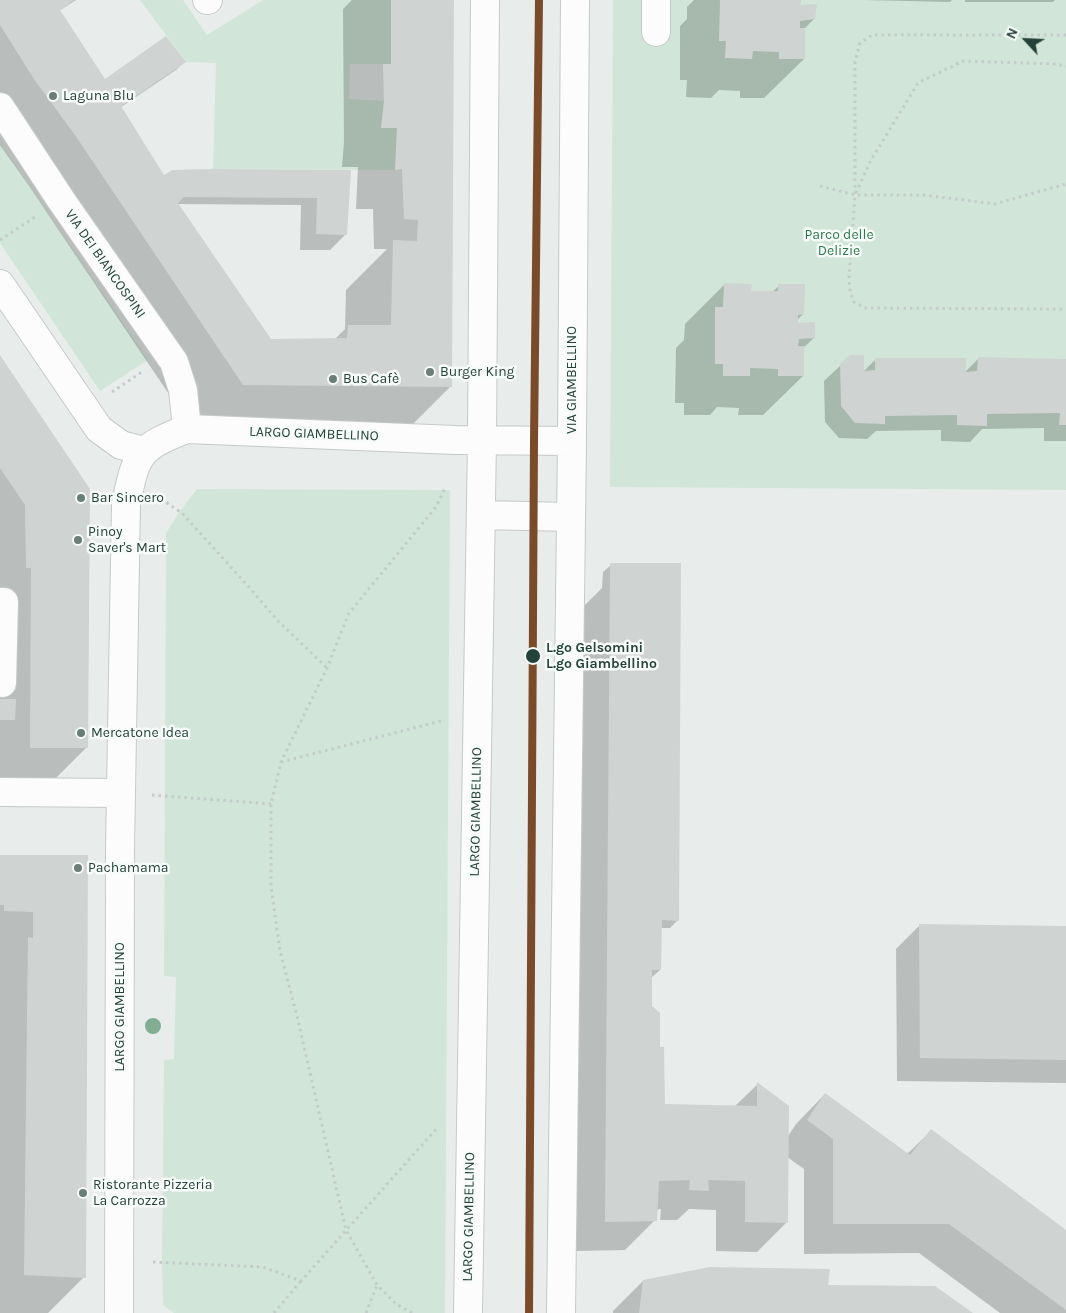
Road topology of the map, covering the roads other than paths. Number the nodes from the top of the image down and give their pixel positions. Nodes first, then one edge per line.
1 (485, 0) edge
2 (575, 0) edge
3 (656, 0) edge
4 (656, 32) dead end
5 (0, 107) edge
6 (0, 284) edge
7 (187, 429) junction
8 (482, 440) junction
9 (572, 442) junction
10 (144, 451) junction
11 (480, 515) junction
12 (570, 517) junction
13 (0, 602) edge
14 (2, 683) dead end
15 (0, 792) edge
16 (120, 793) junction
17 (119, 1313) edge
18 (468, 1313) edge
19 (561, 1313) edge

1 - 8 street
2 - 9 street, VIA GIAMBELLINO
3 - 4 street
5 - 7 street, VIA DEI BIANCOSPINI
6 - 10 street
7 - 8 street, LARGO GIAMBELLINO
7 - 10 street, LARGO GIAMBELLINO
8 - 9 street, VIA GIAMBELLINO
8 - 11 street, LARGO GIAMBELLINO
9 - 12 street
10 - 16 street, LARGO GIAMBELLINO
11 - 12 street
11 - 18 street, LARGO GIAMBELLINO
12 - 19 street
13 - 14 street
15 - 16 street
16 - 17 street, LARGO GIAMBELLINO

